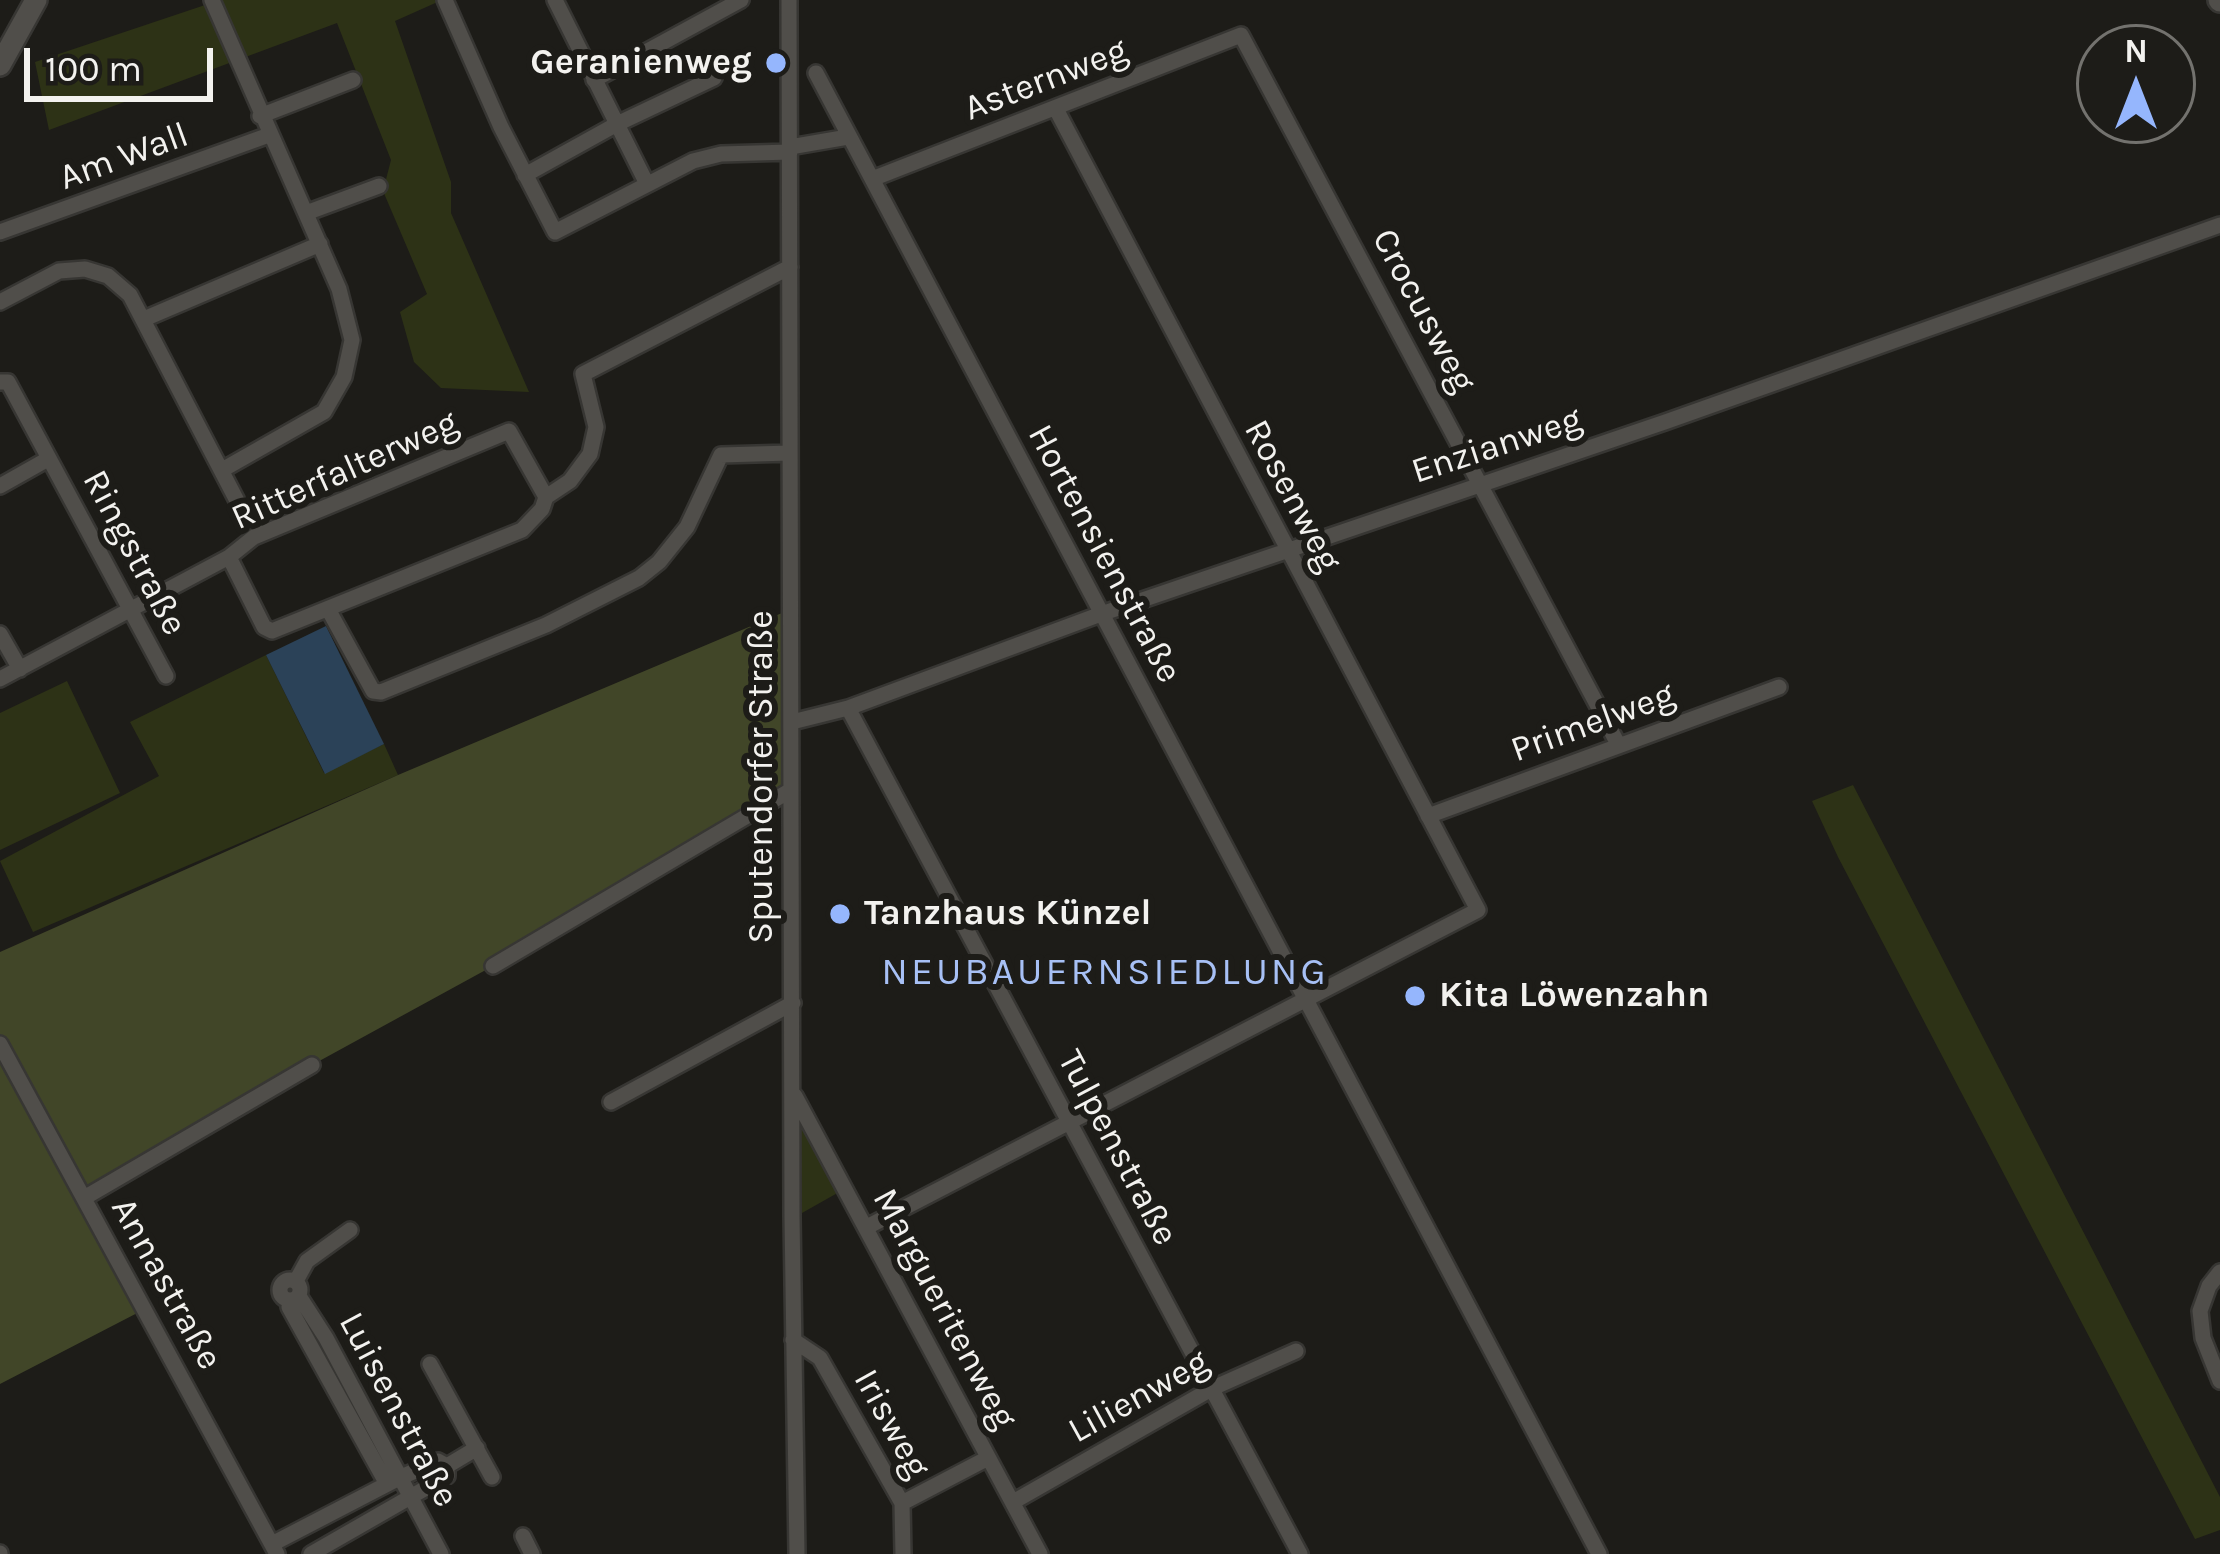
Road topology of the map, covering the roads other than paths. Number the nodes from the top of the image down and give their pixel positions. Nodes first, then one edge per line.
1 (37, 0) edge
2 (212, 0) edge
3 (445, 0) edge
4 (555, 0) edge
5 (740, 0) edge
6 (789, 0) edge
7 (1241, 34) joint
8 (3, 53) edge
9 (816, 73) dead end
10 (714, 78) dead end
11 (352, 80) dead end
12 (594, 80) junction
13 (1056, 110) junction
14 (260, 116) junction
15 (617, 124) junction
16 (268, 135) junction
17 (848, 137) junction
18 (790, 150) junction
19 (525, 176) junction
20 (872, 179) junction
21 (647, 184) junction
22 (379, 186) dead end
23 (306, 213) junction
24 (2220, 225) edge
25 (0, 232) edge
26 (320, 244) junction
27 (790, 268) junction
28 (0, 277) edge
29 (5, 299) edge
30 (144, 319) junction
31 (0, 382) edge
32 (790, 453) junction
33 (48, 459) junction
34 (222, 470) junction
35 (1481, 482) junction
36 (0, 486) edge
37 (546, 497) junction
38 (247, 520) dead end
39 (1286, 550) junction
40 (229, 556) junction
41 (136, 606) junction
42 (328, 609) junction
43 (1101, 614) junction
44 (0, 634) edge
45 (20, 669) junction
46 (166, 676) dead end
47 (0, 680) edge
48 (1779, 686) dead end
49 (848, 708) junction
50 (792, 722) junction
51 (1618, 744) junction
52 (791, 790) junction
53 (1428, 817) junction
54 (493, 966) dead end
55 (1307, 1000) junction
56 (793, 1004) junction
57 (0, 1044) edge
58 (312, 1065) dead end
59 (794, 1094) junction
60 (611, 1102) dead end
61 (1070, 1125) junction
62 (84, 1198) junction
63 (867, 1227) junction
64 (350, 1230) dead end
65 (2220, 1272) edge
66 (793, 1340) junction
67 (1296, 1351) dead end
68 (430, 1364) dead end
69 (2220, 1381) edge
70 (1213, 1388) junction
71 (477, 1448) junction
72 (988, 1458) junction
73 (447, 1466) junction
74 (492, 1477) dead end
75 (393, 1481) junction
76 (410, 1498) junction
77 (1013, 1502) junction
78 (902, 1503) junction
79 (524, 1536) dead end
80 (274, 1549) edge
81 (311, 1554) edge
82 (441, 1554) edge
83 (532, 1554) edge
84 (797, 1554) edge
85 (902, 1554) edge
86 (1040, 1554) edge
87 (1300, 1554) edge
88 (1599, 1554) edge

1 - 8 street
2 - 14 street
3 - 19 street
4 - 12 street
5 - 12 street
6 - 18 street, Sputendorfer Straße
7 - 13 street, Asternweg
7 - 35 street, Crocusweg
9 - 17 street, Hortensienstraße
10 - 15 street
11 - 14 street
12 - 15 street
13 - 20 street, Asternweg
13 - 39 street, Rosenweg
14 - 16 street
15 - 19 street
15 - 21 street
16 - 23 street
16 - 25 street, Am Wall
17 - 18 street
17 - 20 street, Hortensienstraße
18 - 21 street
18 - 27 street, Sputendorfer Straße
19 - 21 street
20 - 43 street, Hortensienstraße
22 - 23 street
23 - 26 street
24 - 35 street, Enzianweg
26 - 30 street
26 - 34 street
27 - 32 street, Sputendorfer Straße
27 - 37 street
28 - 29 street
29 - 30 street
30 - 34 street
31 - 33 street, Ringstraße
32 - 42 street
32 - 50 street, Sputendorfer Straße
33 - 36 street, Ringstraße
33 - 41 street, Ringstraße
34 - 38 street
35 - 39 street, Enzianweg
35 - 51 street, Crocusweg
37 - 40 street, Ritterfalterweg
37 - 42 street
39 - 43 street, Enzianweg
39 - 53 street, Rosenweg
40 - 41 street, Ritterfalterweg
40 - 42 street
41 - 45 street, Ritterfalterweg
41 - 46 street, Ringstraße
43 - 49 street, Enzianweg
43 - 55 street, Hortensienstraße
44 - 45 street
45 - 47 street, Ritterfalterweg
48 - 51 street, Primelweg
49 - 50 street, Enzianweg
49 - 61 street, Tulpenstraße
50 - 52 street, Sputendorfer Straße
51 - 53 street, Primelweg
52 - 54 street
52 - 56 street, Sputendorfer Straße
53 - 55 street, Rosenweg
55 - 61 street
55 - 88 street, Hortensienstraße
56 - 59 street, Sputendorfer Straße
56 - 60 street
57 - 62 street, Annastraße
58 - 62 street
59 - 63 street, Margueritenweg
59 - 66 street, Sputendorfer Straße
61 - 63 street
61 - 70 street, Tulpenstraße
62 - 80 street, Annastraße
63 - 72 street, Margueritenweg
64 - 75 street, Luisenstraße
65 - 69 street
66 - 78 street, Irisweg
66 - 84 street, Sputendorfer Straße
67 - 70 street, Lilienweg
68 - 71 street
70 - 77 street, Lilienweg
70 - 87 street, Tulpenstraße
71 - 73 street
71 - 74 street
72 - 77 street, Margueritenweg
72 - 78 street
73 - 75 street
73 - 76 street
75 - 76 street, Luisenstraße
75 - 80 street
76 - 81 street
76 - 82 street, Luisenstraße
77 - 86 street, Margueritenweg
78 - 85 street, Irisweg
79 - 83 street

